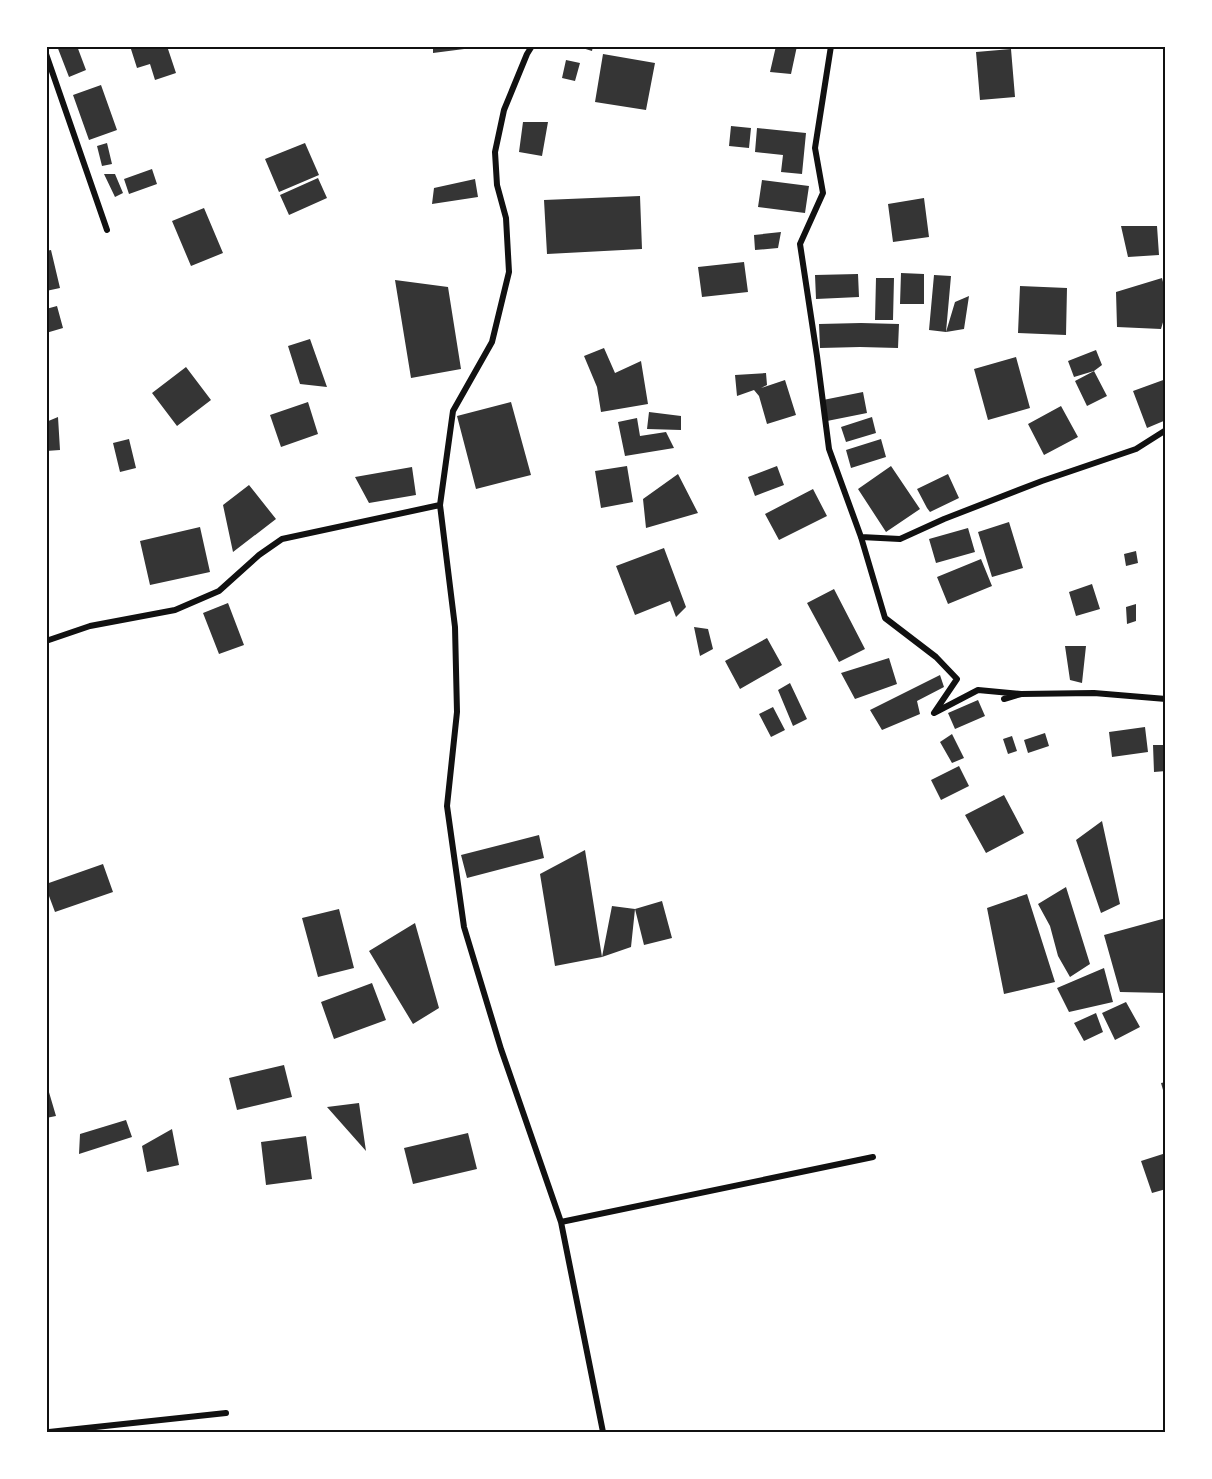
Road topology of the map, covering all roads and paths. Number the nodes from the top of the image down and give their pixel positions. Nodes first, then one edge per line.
1 (532, 46) edge
2 (831, 46) edge
3 (46, 54) edge
4 (107, 230) dead end
5 (1166, 430) edge
6 (440, 505) junction
7 (861, 537) junction
8 (46, 641) edge
9 (1021, 694) junction
10 (1004, 699) dead end
11 (1166, 699) edge
12 (873, 1157) dead end
13 (561, 1222) junction
14 (226, 1413) dead end
15 (49, 1432) edge
16 (603, 1432) edge

1 - 6 street
2 - 7 street
3 - 4 street
5 - 7 street
6 - 8 street
6 - 13 street
7 - 9 street
9 - 10 street
9 - 11 street
12 - 13 street
13 - 16 street
14 - 15 street

